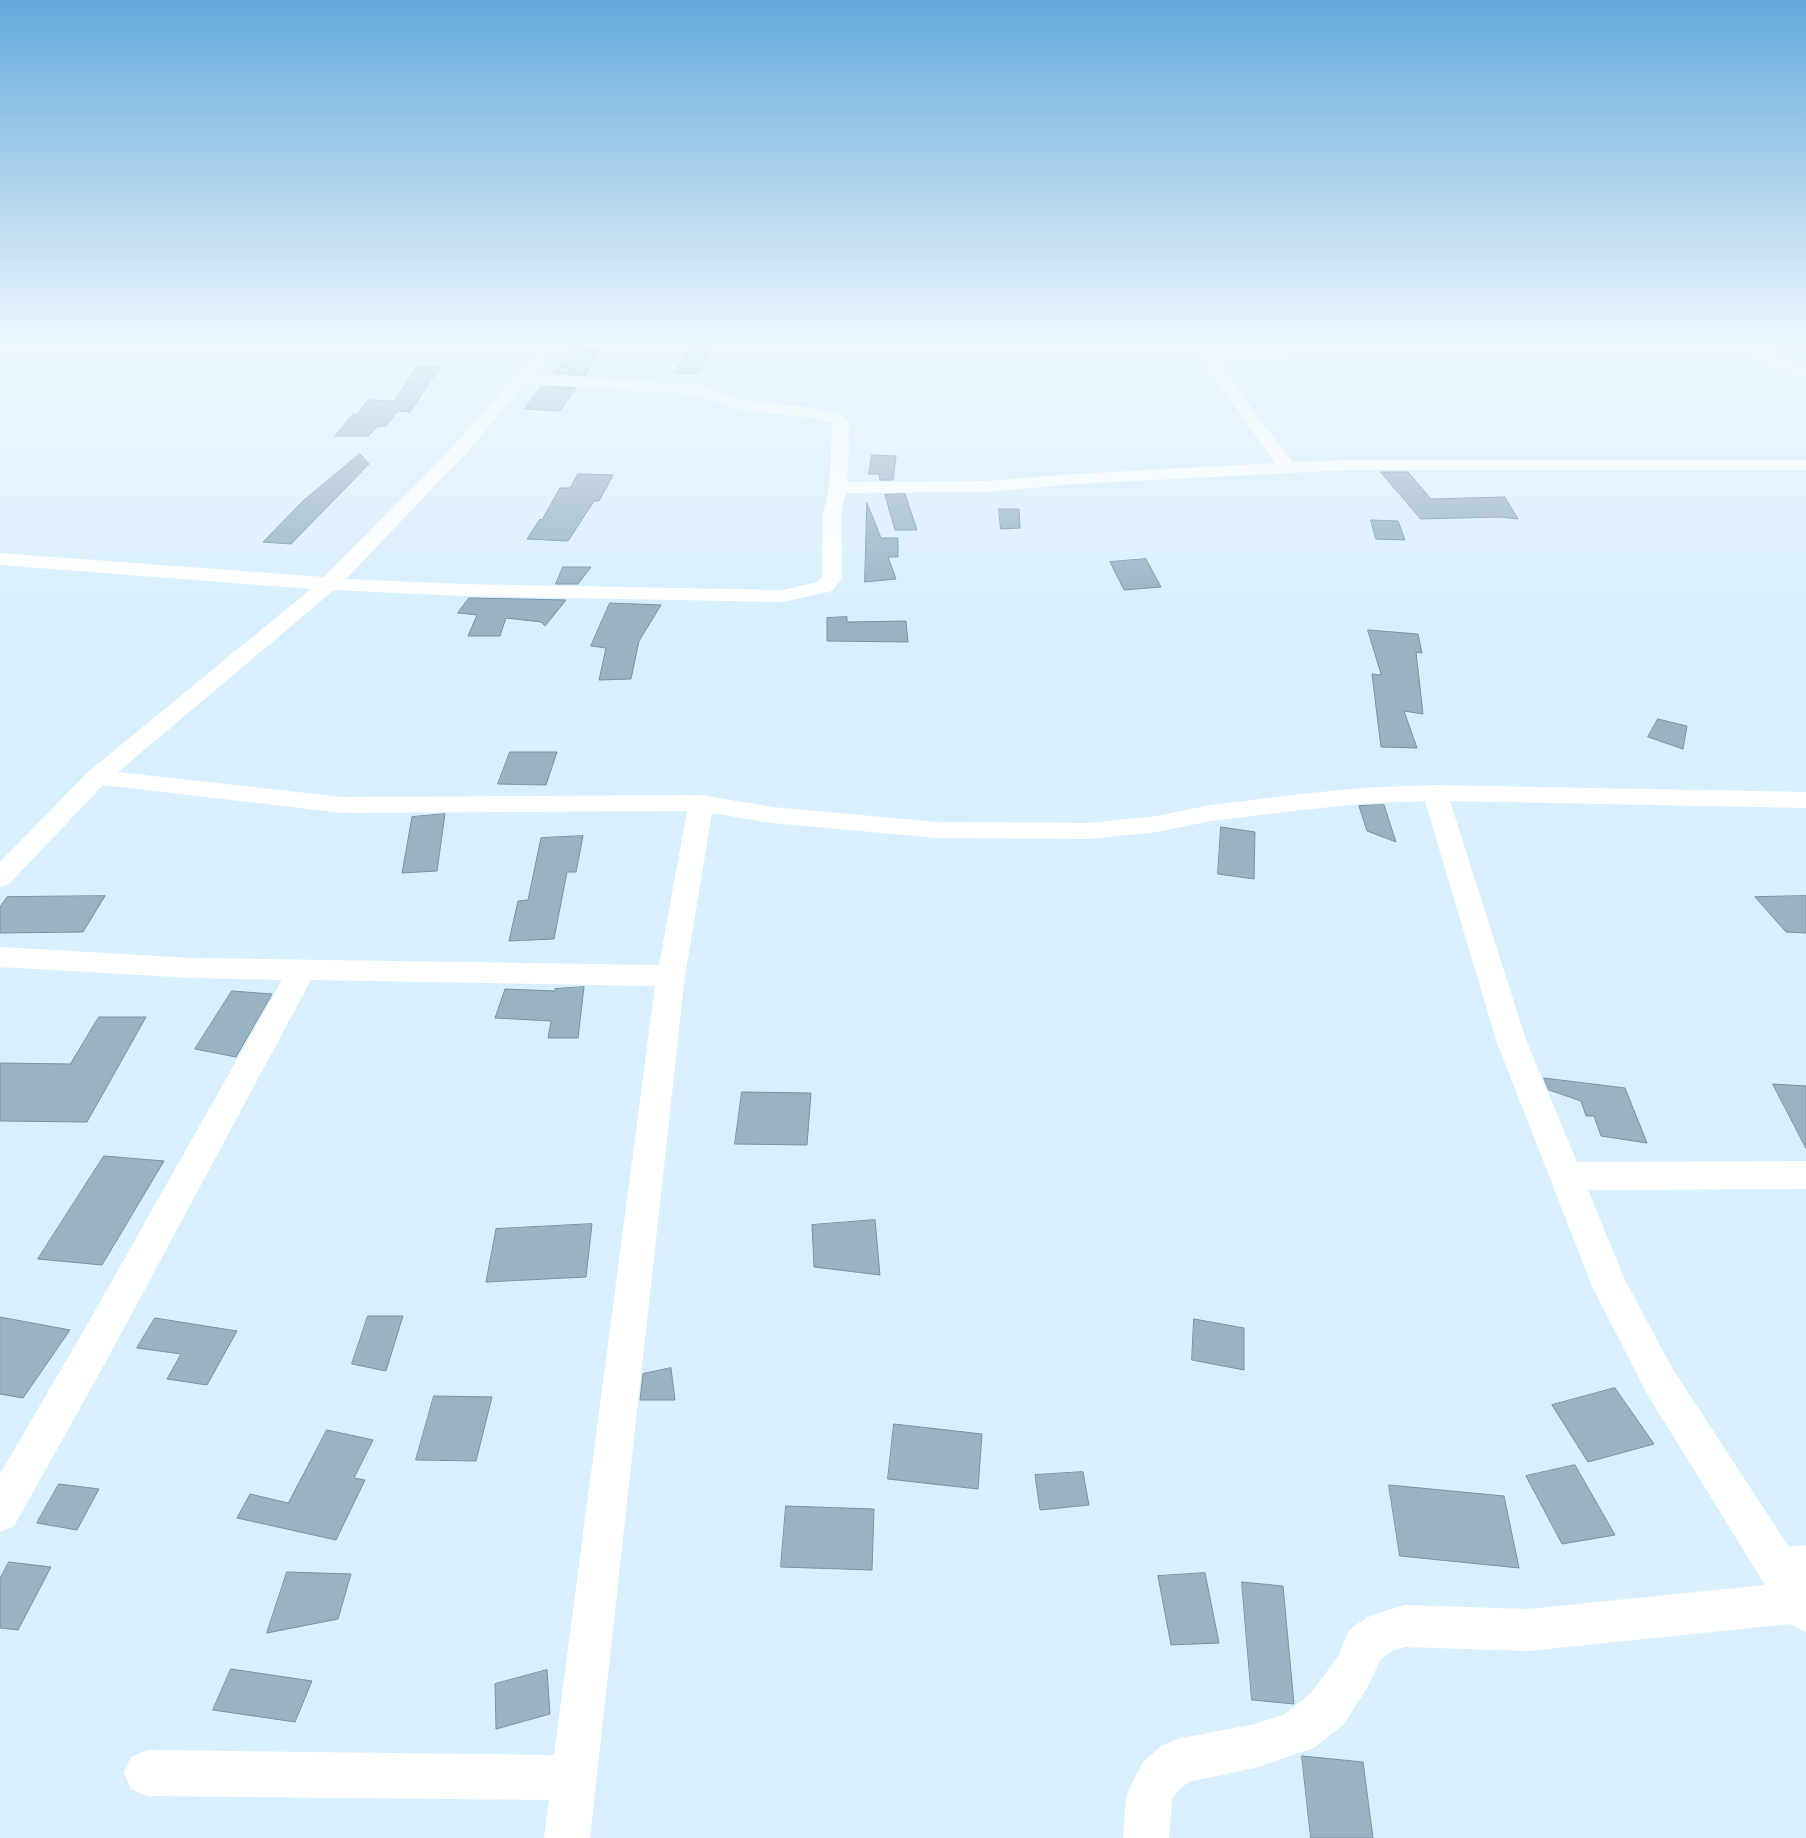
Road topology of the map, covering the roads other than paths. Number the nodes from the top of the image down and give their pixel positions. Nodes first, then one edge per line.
1 (474, 433) edge
2 (841, 433) edge
3 (1261, 433) edge
4 (1806, 465) edge
5 (1289, 469) junction
6 (838, 487) junction
7 (0, 559) edge
8 (329, 584) junction
9 (97, 777) junction
10 (1435, 793) junction
11 (1806, 800) edge
12 (701, 803) junction
13 (0, 878) edge
14 (0, 957) edge
15 (302, 970) junction
16 (671, 976) junction
17 (1806, 1175) edge
18 (1565, 1176) junction
19 (0, 1512) edge
20 (1798, 1587) edge
21 (147, 1773) dead end
22 (573, 1778) junction
23 (567, 1838) edge
24 (1146, 1838) edge

1 - 8 street
2 - 6 street
3 - 5 street
4 - 5 street
5 - 6 street
6 - 8 street
7 - 8 street
8 - 9 street
9 - 12 street
9 - 13 street
10 - 11 street
10 - 12 street
10 - 18 street
12 - 16 street
14 - 15 street
15 - 16 street
15 - 19 street
16 - 22 street
17 - 18 street
18 - 20 street
20 - 24 street
21 - 22 street
22 - 23 street

